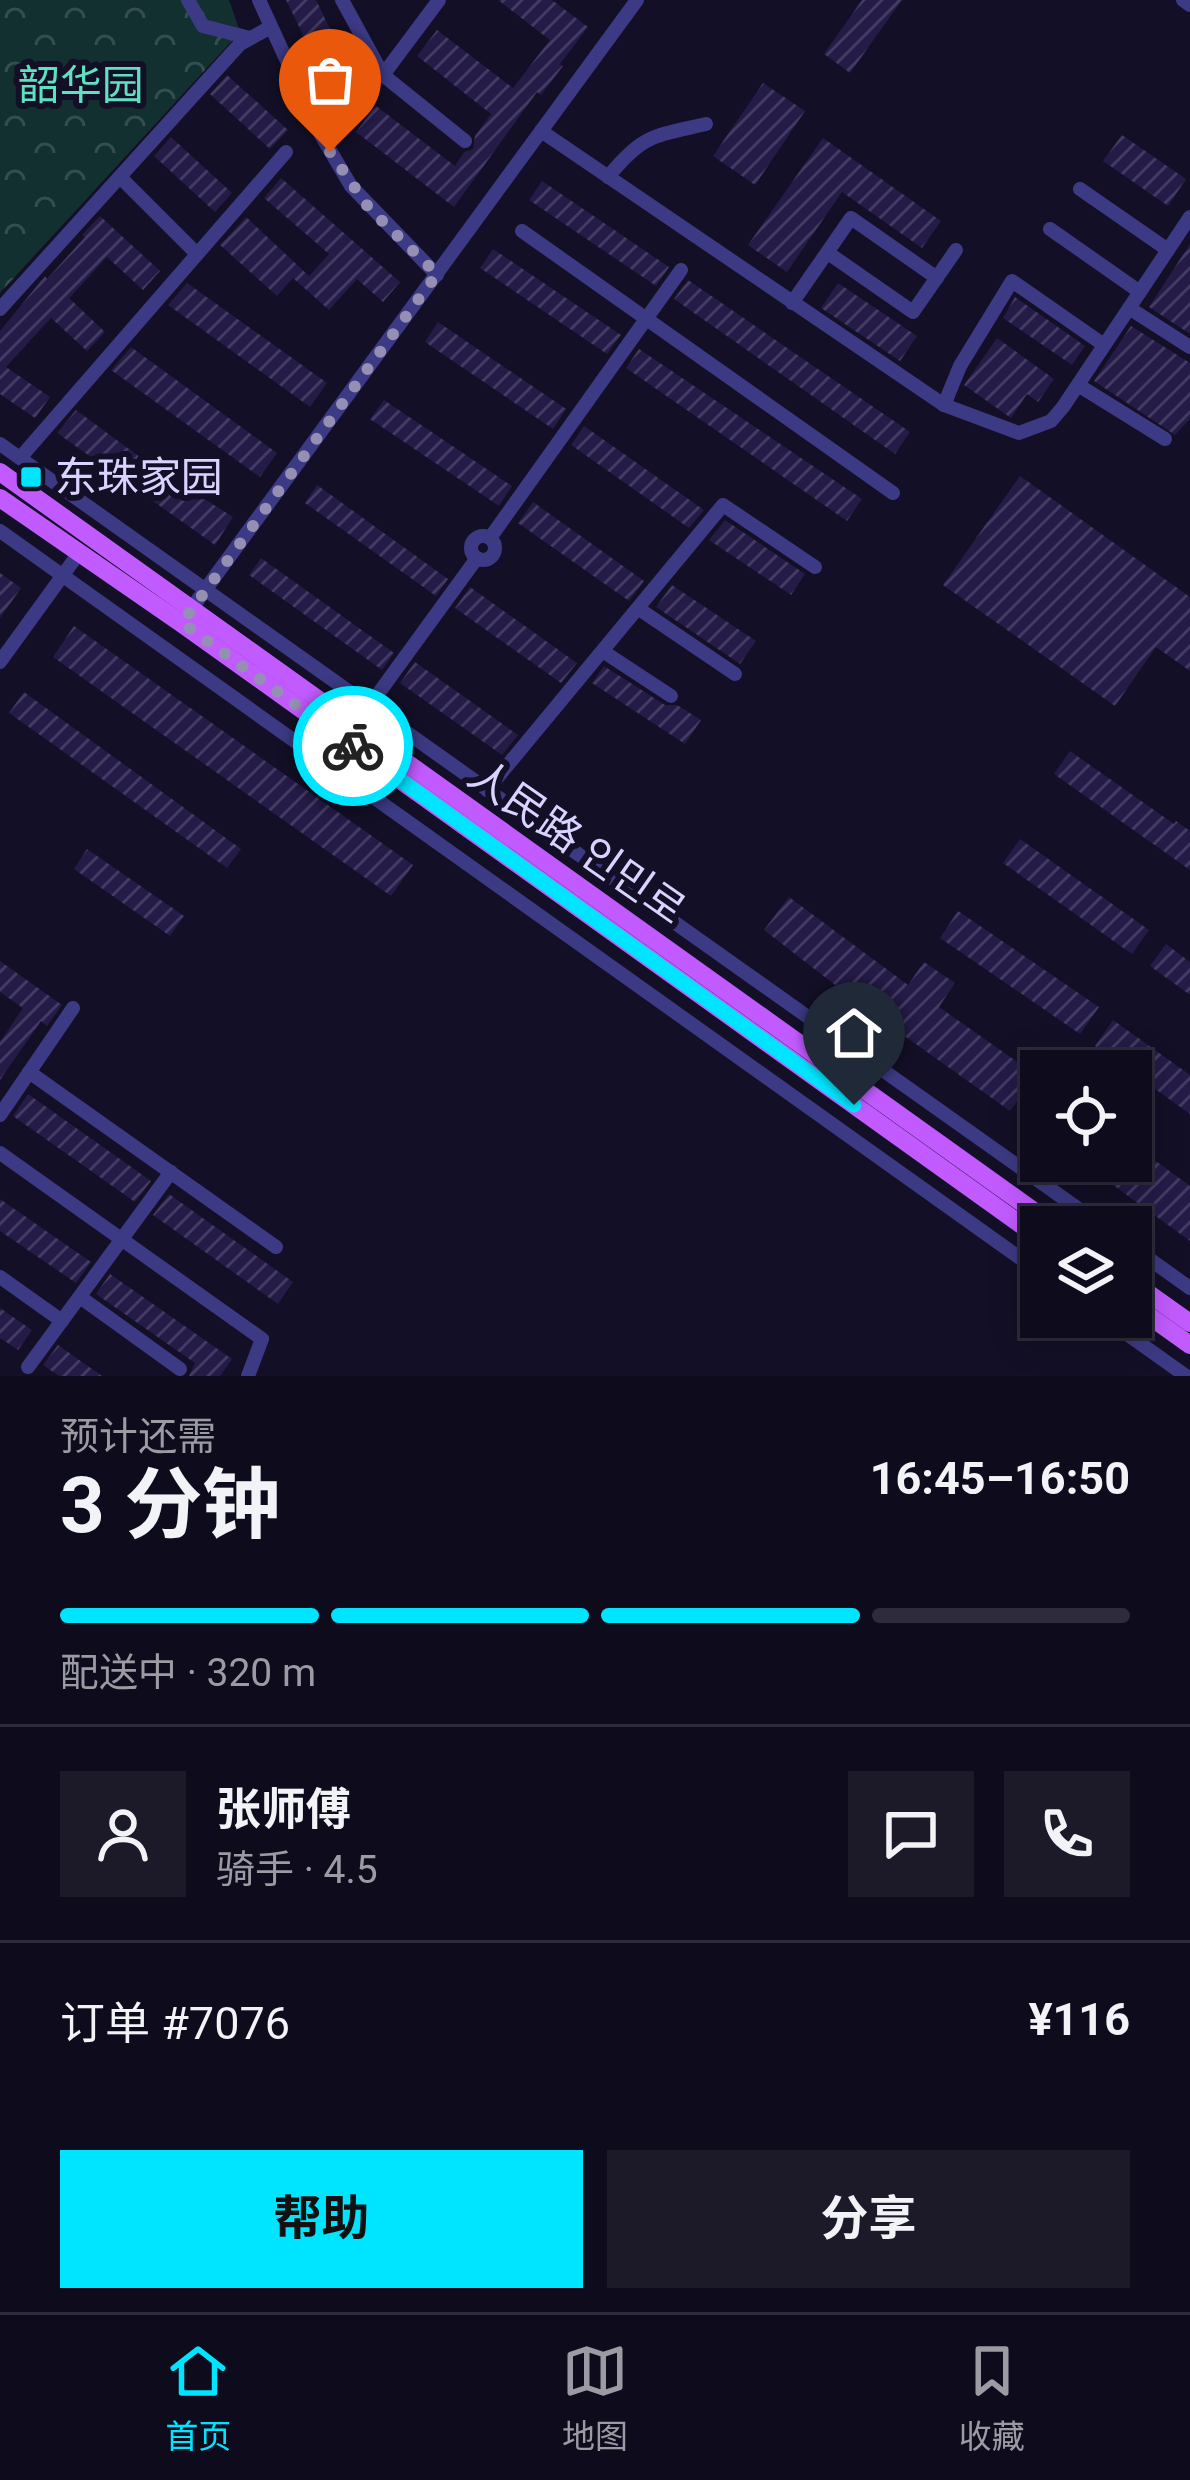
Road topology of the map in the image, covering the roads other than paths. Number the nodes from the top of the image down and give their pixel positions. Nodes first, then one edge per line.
1 (188, 0) edge
2 (259, 0) edge
3 (342, 0) edge
4 (439, 0) edge
5 (637, 0) edge
6 (1183, 0) edge
7 (1190, 5) edge
8 (271, 27) junction
9 (250, 38) junction
10 (383, 75) junction
11 (706, 124) dead end
12 (541, 131) junction
13 (465, 141) dead end
14 (286, 152) dead end
15 (119, 177) junction
16 (608, 177) junction
17 (1080, 189) dead end
18 (1187, 228) edge
19 (1050, 229) dead end
20 (522, 231) dead end
21 (956, 250) dead end
22 (1168, 250) junction
23 (196, 253) junction
24 (828, 253) junction
25 (682, 270) dead end
26 (437, 274) junction
27 (937, 278) junction
28 (1140, 292) junction
29 (793, 303) junction
30 (1129, 308) junction
31 (0, 309) edge
32 (647, 319) junction
33 (1104, 345) junction
34 (1190, 346) edge
35 (1078, 385) junction
36 (944, 405) junction
37 (1165, 439) dead end
38 (0, 444) edge
39 (20, 458) junction
40 (0, 472) edge
41 (893, 493) dead end
42 (0, 498) edge
43 (0, 532) edge
44 (79, 553) junction
45 (815, 567) dead end
46 (62, 577) junction
47 (205, 590) junction
48 (639, 608) junction
49 (186, 617) junction
50 (604, 652) junction
51 (0, 662) edge
52 (735, 674) dead end
53 (671, 696) dead end
54 (370, 706) junction
55 (354, 727) junction
56 (488, 790) junction
57 (73, 1008) dead end
58 (29, 1072) junction
59 (0, 1115) edge
60 (0, 1153) edge
61 (170, 1172) junction
62 (1027, 1206) edge
63 (1074, 1206) edge
64 (1020, 1224) edge
65 (123, 1240) junction
66 (276, 1247) dead end
67 (1020, 1258) edge
68 (1152, 1261) edge
69 (0, 1276) edge
70 (1190, 1288) edge
71 (1152, 1296) edge
72 (80, 1297) junction
73 (1152, 1318) edge
74 (62, 1321) junction
75 (1190, 1323) edge
76 (1133, 1338) edge
77 (1190, 1346) edge
78 (28, 1367) dead end
79 (180, 1370) dead end
80 (248, 1376) edge
81 (1186, 1376) edge

1 - 9 street
2 - 8 street
3 - 10 street
4 - 10 street
5 - 12 street
6 - 7 street
8 - 9 street
8 - 26 street
9 - 15 street
10 - 13 street
11 - 16 street
12 - 16 street
12 - 26 street
14 - 23 street
15 - 23 street
15 - 31 street
16 - 29 street
17 - 22 street
18 - 22 street
19 - 28 street
20 - 32 street
21 - 27 street
22 - 28 street
23 - 39 street
24 - 27 street
24 - 27 street
24 - 29 street
25 - 32 street
26 - 47 street
28 - 30 street
29 - 36 street
30 - 33 street
30 - 34 street
32 - 41 street
32 - 54 street
33 - 35 street
33 - 36 street
35 - 36 street
35 - 37 street
38 - 39 street
39 - 47 street
40 - 49 main road, 人民路 인민로
42 - 44 main road, 人民路 인민로
43 - 46 street
44 - 46 street
44 - 49 main road, 人民路 인민로
45 - 48 street
46 - 51 street
46 - 67 street
47 - 49 street
47 - 54 street
48 - 50 street
48 - 52 street
49 - 55 main road, 人民路 인민로
49 - 64 main road, 人民路 인민로
50 - 53 street
50 - 56 street
54 - 55 street
54 - 56 street
55 - 62 main road, 人民路 인민로
56 - 63 street
57 - 58 street
58 - 59 street
58 - 61 street
60 - 65 street
61 - 65 street
61 - 66 street
65 - 72 street
65 - 80 street
68 - 70 street
69 - 74 street
71 - 75 main road
72 - 74 street
72 - 79 street
73 - 77 main road
74 - 78 street
76 - 81 street

